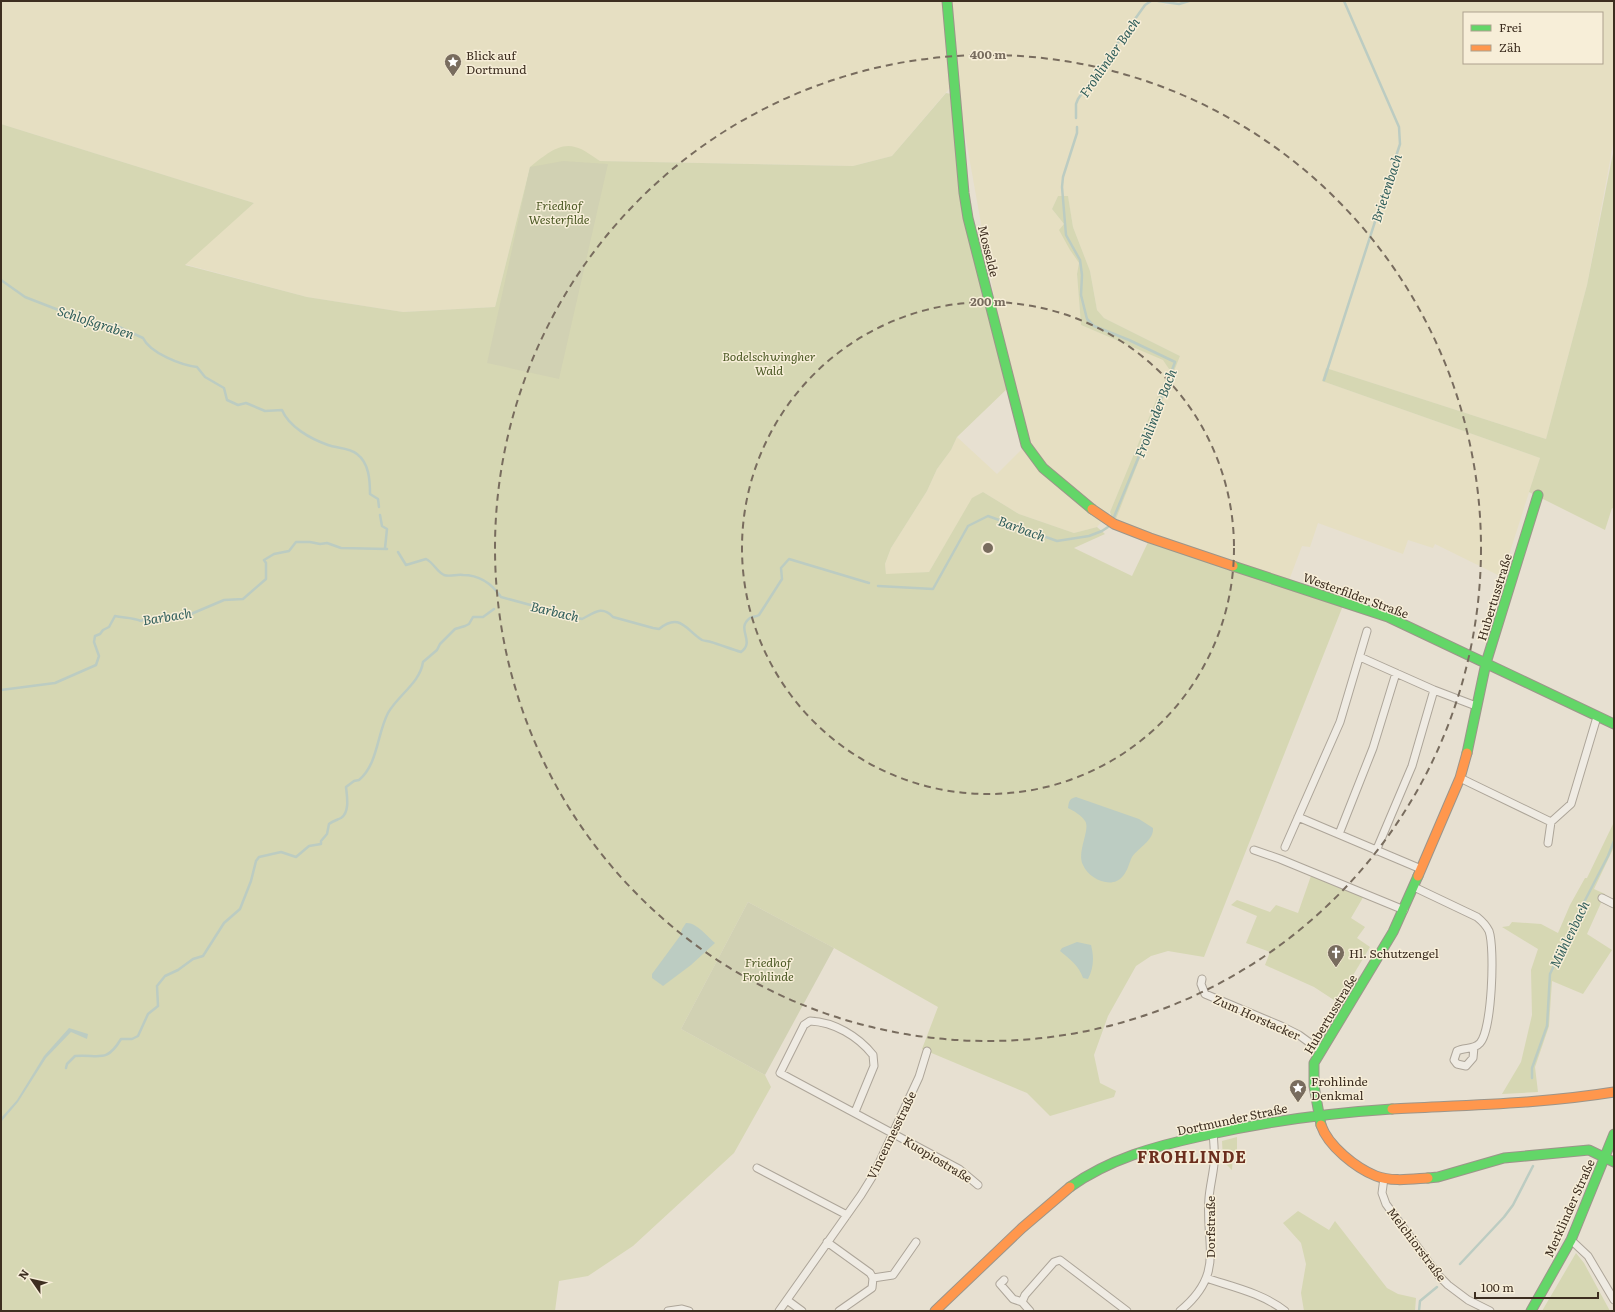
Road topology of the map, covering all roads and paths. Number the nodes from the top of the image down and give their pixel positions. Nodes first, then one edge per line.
1 (947, 1) edge
2 (1538, 494) dead end
3 (1103, 518) joint
4 (1367, 630) dead end
5 (1360, 657) junction
6 (1486, 663) junction
7 (1396, 673) junction
8 (1434, 690) junction
9 (1476, 706) junction
10 (1597, 717) junction
11 (1614, 724) edge
12 (1460, 778) junction
13 (1298, 817) junction
14 (1551, 822) junction
15 (1338, 834) junction
16 (1548, 843) dead end
17 (1285, 847) dead end
18 (1254, 850) dead end
19 (1376, 851) junction
20 (1421, 869) junction
21 (1414, 887) junction
22 (1602, 898) dead end
23 (1614, 904) edge
24 (1404, 910) junction
25 (1202, 979) dead end
26 (1474, 1048) dead end
27 (927, 1050) dead end
28 (1321, 1051) junction
29 (1614, 1092) edge
30 (855, 1112) junction
31 (1318, 1115) junction
32 (894, 1133) junction
33 (1213, 1133) junction
34 (1614, 1134) edge
35 (1606, 1157) junction
36 (1614, 1162) edge
37 (757, 1168) dead end
38 (1384, 1178) junction
39 (978, 1185) dead end
40 (847, 1215) junction
41 (1571, 1240) junction
42 (827, 1242) junction
43 (916, 1242) dead end
44 (873, 1278) junction
45 (1206, 1278) junction
46 (1004, 1280) dead end
47 (787, 1300) junction
48 (1614, 1300) edge
49 (1022, 1302) junction
50 (668, 1311) edge
51 (689, 1311) edge
52 (779, 1311) edge
53 (802, 1311) edge
54 (839, 1311) edge
55 (935, 1311) edge
56 (1030, 1311) edge
57 (1127, 1311) edge
58 (1180, 1311) edge
59 (1285, 1311) edge
60 (1490, 1311) edge
61 (1531, 1311) edge

1 - 3 street, Mosselde
2 - 6 street, Hubertusstraße
3 - 6 street, Westerfilder Straße
4 - 5 street
5 - 7 street
5 - 13 street
6 - 9 street, Hubertusstraße
6 - 10 street, Westerfilder Straße
7 - 8 street
7 - 15 street
8 - 9 street
8 - 19 street
9 - 12 street, Hubertusstraße
10 - 11 street, Westerfilder Straße
10 - 14 street
12 - 14 street
12 - 20 street, Hubertusstraße
13 - 15 street
13 - 17 street
14 - 16 street
15 - 19 street
18 - 24 street
19 - 20 street
20 - 21 street, Hubertusstraße
21 - 24 street, Hubertusstraße
21 - 26 street
22 - 23 street
24 - 28 street, Hubertusstraße
25 - 28 street, Zum Horstacker
27 - 32 street, Vincennesstraße
28 - 31 street, Hubertusstraße
29 - 31 street, Dortmunder Straße
30 - 30 street, Kuopiostraße
30 - 32 street, Kuopiostraße
31 - 33 street, Dortmunder Straße
31 - 38 street, Hubertusstraße
32 - 39 street, Kuopiostraße
32 - 40 street, Vincennesstraße
33 - 45 street, Dorfstraße
33 - 55 street, Dortmunder Straße
34 - 35 street, Merklinder Straße
35 - 36 street, Hubertusstraße
35 - 38 street, Hubertusstraße
35 - 41 street, Merklinder Straße
37 - 40 street
38 - 60 street, Melchiorstraße
40 - 42 street, Vincennesstraße
41 - 48 street
41 - 61 street, Merklinder Straße
42 - 44 street
42 - 47 street, Vincennesstraße
43 - 44 street
44 - 54 street
45 - 58 street, Dorfstraße
45 - 59 street
46 - 49 street
47 - 52 street, Vincennesstraße
47 - 53 street
49 - 56 street
49 - 57 street
50 - 51 street

